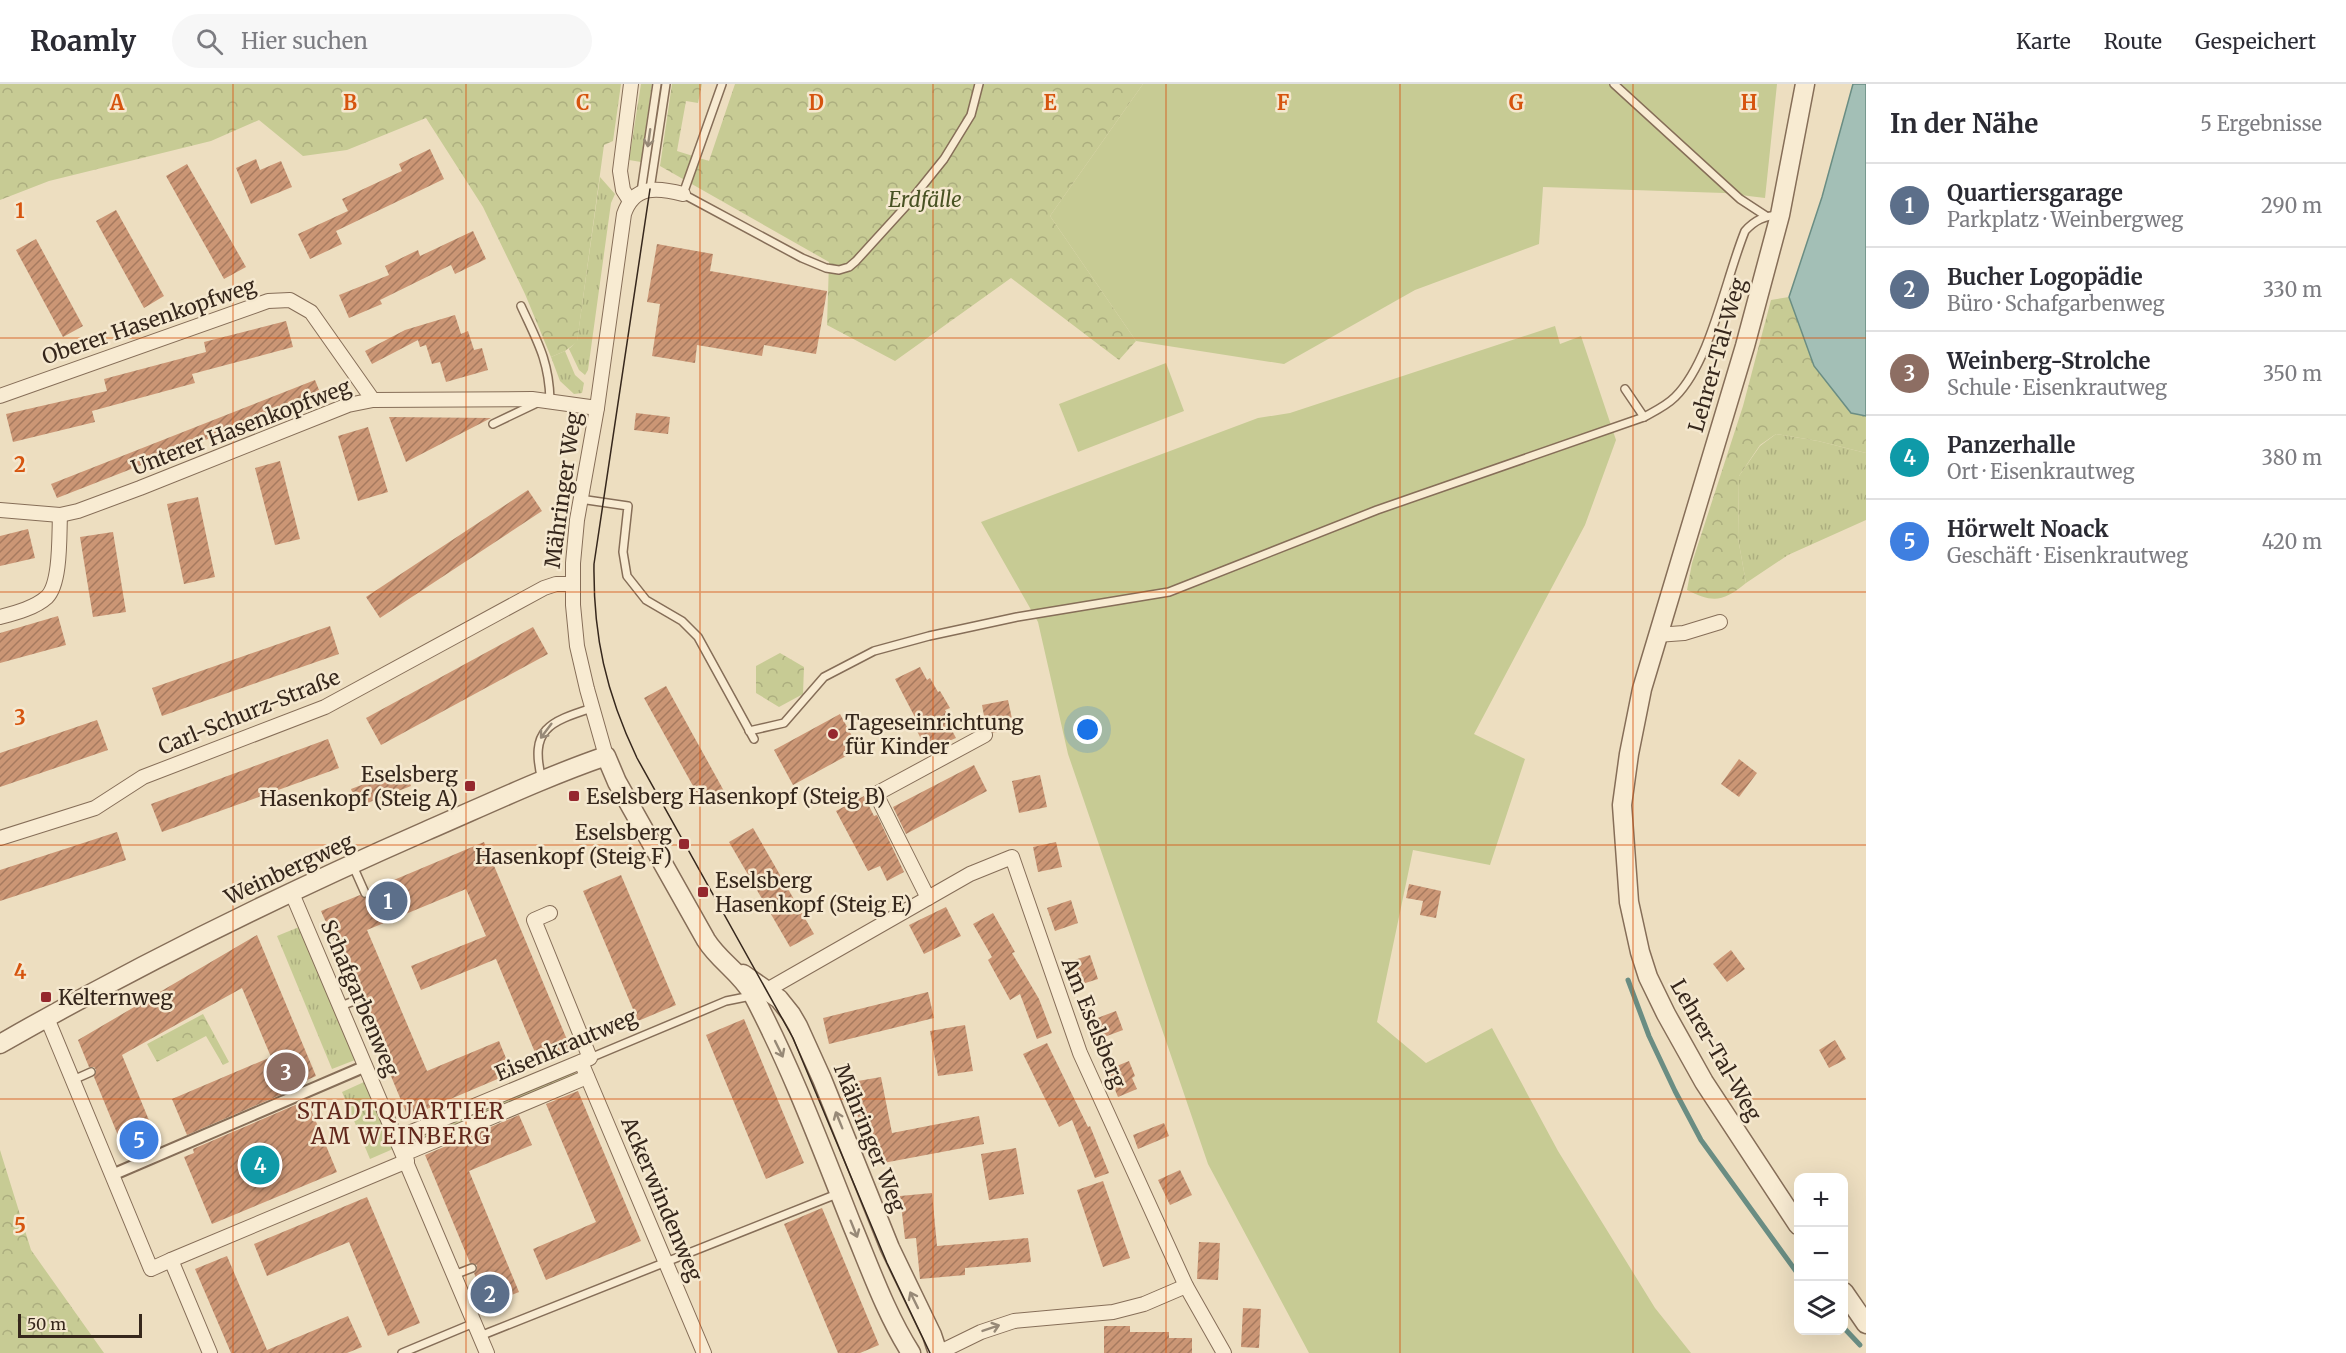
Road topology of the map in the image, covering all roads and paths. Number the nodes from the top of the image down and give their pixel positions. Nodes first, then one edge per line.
1 (631, 84) edge
2 (657, 84) edge
3 (666, 84) edge
4 (722, 84) edge
5 (979, 84) edge
6 (1614, 84) edge
7 (1805, 84) edge
8 (640, 194) junction
9 (683, 194) junction
10 (1773, 215) junction
11 (521, 306) dead end
12 (1625, 389) dead end
13 (0, 396) edge
14 (372, 400) junction
15 (547, 400) junction
16 (597, 408) junction
17 (1644, 417) junction
18 (493, 424) dead end
19 (580, 499) junction
20 (0, 510) edge
21 (60, 515) junction
22 (573, 584) junction
23 (0, 617) edge
24 (1720, 622) dead end
25 (1657, 635) junction
26 (592, 708) junction
27 (749, 731) junction
28 (985, 735) dead end
29 (754, 739) dead end
30 (606, 756) junction
31 (543, 782) junction
32 (0, 838) edge
33 (352, 863) junction
34 (291, 891) junction
35 (365, 892) dead end
36 (928, 898) junction
37 (550, 913) dead end
38 (760, 993) junction
39 (359, 999) dead end
40 (341, 1006) junction
41 (47, 1018) junction
42 (0, 1044) edge
43 (585, 1060) junction
44 (366, 1066) junction
45 (91, 1072) dead end
46 (587, 1077) junction
47 (72, 1080) junction
48 (397, 1138) junction
49 (405, 1158) junction
50 (112, 1174) junction
51 (840, 1193) junction
52 (1794, 1219) edge
53 (171, 1260) junction
54 (666, 1263) junction
55 (472, 1268) dead end
56 (454, 1275) junction
57 (1186, 1286) junction
58 (1848, 1298) edge
59 (474, 1323) junction
60 (1866, 1324) edge
61 (480, 1336) junction
62 (210, 1353) edge
63 (402, 1353) edge
64 (487, 1353) edge
65 (704, 1353) edge
66 (911, 1353) edge
67 (938, 1353) edge
68 (1224, 1353) edge

1 - 8 street
2 -> 8 lane
3 - 8 lane
4 - 9 lane
5 - 9 lane
6 - 10 lane
7 - 10 street, Lehrer-Tal-Weg
8 - 9 street
8 - 16 street, Mähringer Weg
10 - 17 lane
10 - 25 street, Lehrer-Tal-Weg
11 - 15 lane
12 - 17 lane
13 - 14 street, Oberer Hasenkopfweg
14 - 15 street, Unterer Hasenkopfweg
14 - 21 street, Unterer Hasenkopfweg
15 - 16 street, Unterer Hasenkopfweg
15 - 18 lane
16 - 19 street, Mähringer Weg
17 - 27 lane
19 - 22 street, Mähringer Weg
19 - 27 lane
20 - 21 street, Unterer Hasenkopfweg
21 - 23 street
22 - 26 street, Mähringer Weg
22 - 32 street, Carl-Schurz-Straße
24 - 25 street
25 - 52 street, Lehrer-Tal-Weg
26 - 30 street, Mähringer Weg
26 -> 31 lane
27 - 29 lane
28 - 36 street
30 - 31 street, Weinbergweg
30 - 38 street, Mähringer Weg
31 - 33 street, Weinbergweg
33 - 34 street, Weinbergweg
33 - 35 lane
34 - 40 street, Schafgarbenweg
34 - 41 street, Weinbergweg
36 - 38 street, Am Eselsberg
36 - 57 street, Am Eselsberg
37 - 43 street, Ackerwindenweg
38 - 43 lane, Eisenkrautweg
38 -> 51 street, Mähringer Weg
67 -> 38 street, Mähringer Weg
39 - 40 lane
40 - 44 street, Schafgarbenweg
41 - 42 street, Weinbergweg
41 - 47 street
43 - 46 street, Ackerwindenweg
43 - 48 street, Eisenkrautweg
44 - 48 street, Schafgarbenweg
44 - 50 street
45 - 47 lane
46 - 49 street, Eisenkrautweg
46 - 54 street, Ackerwindenweg
47 - 50 street
48 - 49 street, Schafgarbenweg
49 - 53 street, Eisenkrautweg
49 - 56 street, Schafgarbenweg
50 - 53 street, Eisenkrautweg
51 - 54 lane
51 -> 66 street, Mähringer Weg
53 - 62 street
54 - 61 lane
54 - 65 street, Ackerwindenweg
55 - 56 lane
56 - 59 street, Schafgarbenweg
67 -> 57 street
57 - 68 street, Am Eselsberg
58 - 60 street
59 - 61 street, Schafgarbenweg
59 - 63 lane
61 - 64 street, Schafgarbenweg

